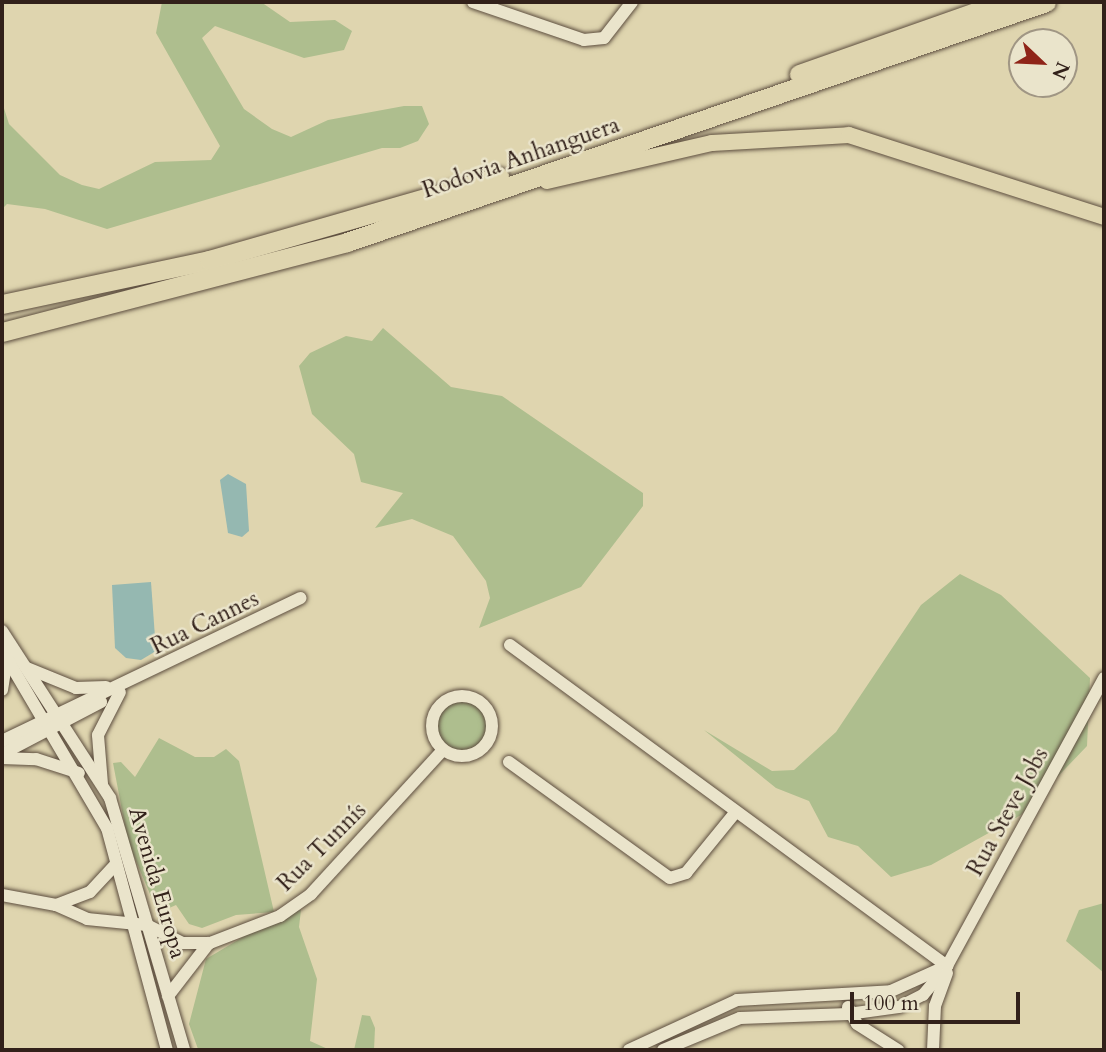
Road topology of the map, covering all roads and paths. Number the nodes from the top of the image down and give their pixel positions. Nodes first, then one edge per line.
1 (473, 2) edge
2 (632, 2) edge
3 (1003, 2) edge
4 (1046, 2) edge
5 (485, 196) junction
6 (1104, 217) edge
7 (2, 304) edge
8 (2, 332) edge
9 (301, 598) dead end
10 (2, 631) edge
11 (510, 645) dead end
12 (5, 654) edge
13 (26, 667) junction
14 (1104, 678) edge
15 (122, 687) junction
16 (2, 691) edge
17 (52, 722) junction
18 (2, 741) edge
19 (443, 750) junction
20 (2, 756) edge
21 (509, 762) dead end
22 (80, 773) junction
23 (103, 788) junction
24 (735, 813) junction
25 (116, 864) junction
26 (2, 895) edge
27 (56, 905) junction
28 (132, 925) junction
29 (147, 925) junction
30 (210, 943) junction
31 (947, 966) junction
32 (168, 996) junction
33 (848, 997) junction
34 (848, 1014) junction
35 (167, 1050) edge
36 (184, 1050) edge
37 (629, 1050) edge
38 (663, 1050) edge
39 (898, 1050) edge
40 (933, 1050) edge

1 - 2 street
3 - 7 highway, Rodovia Anhanguera
4 - 5 highway, Rodovia Anhanguera
5 - 6 main road
5 - 8 highway, Rodovia Anhanguera
9 - 15 street, Rua Cannes
10 - 13 street, Avenida Europa
11 - 24 street
12 - 16 street, Avenida Europa
12 - 17 street, Avenida Europa
13 - 15 street
13 - 17 street, Avenida Europa
14 - 31 street, Rua Steve Jobs
15 - 17 street, Rua Cannes
15 - 23 street
17 - 18 street, Rua Cannes
17 - 20 street, Rua Cannes
17 - 22 street, Avenida Europa
17 - 23 street, Avenida Europa
19 - 19 street
19 - 30 street, Rua Tunnís
20 - 22 street
21 - 24 street
22 - 23 street
22 - 25 street, Avenida Europa
23 - 29 street, Avenida Europa
24 - 31 street
25 - 27 street
25 - 28 street, Avenida Europa
26 - 27 street
27 - 28 street
28 - 29 street
28 - 35 street, Avenida Europa
29 - 30 street
29 - 32 street, Avenida Europa
30 - 32 street
31 - 33 street
31 - 34 street
31 - 40 street
32 - 36 street, Avenida Europa
33 - 34 street
33 - 37 street
34 - 38 street
34 - 39 street

